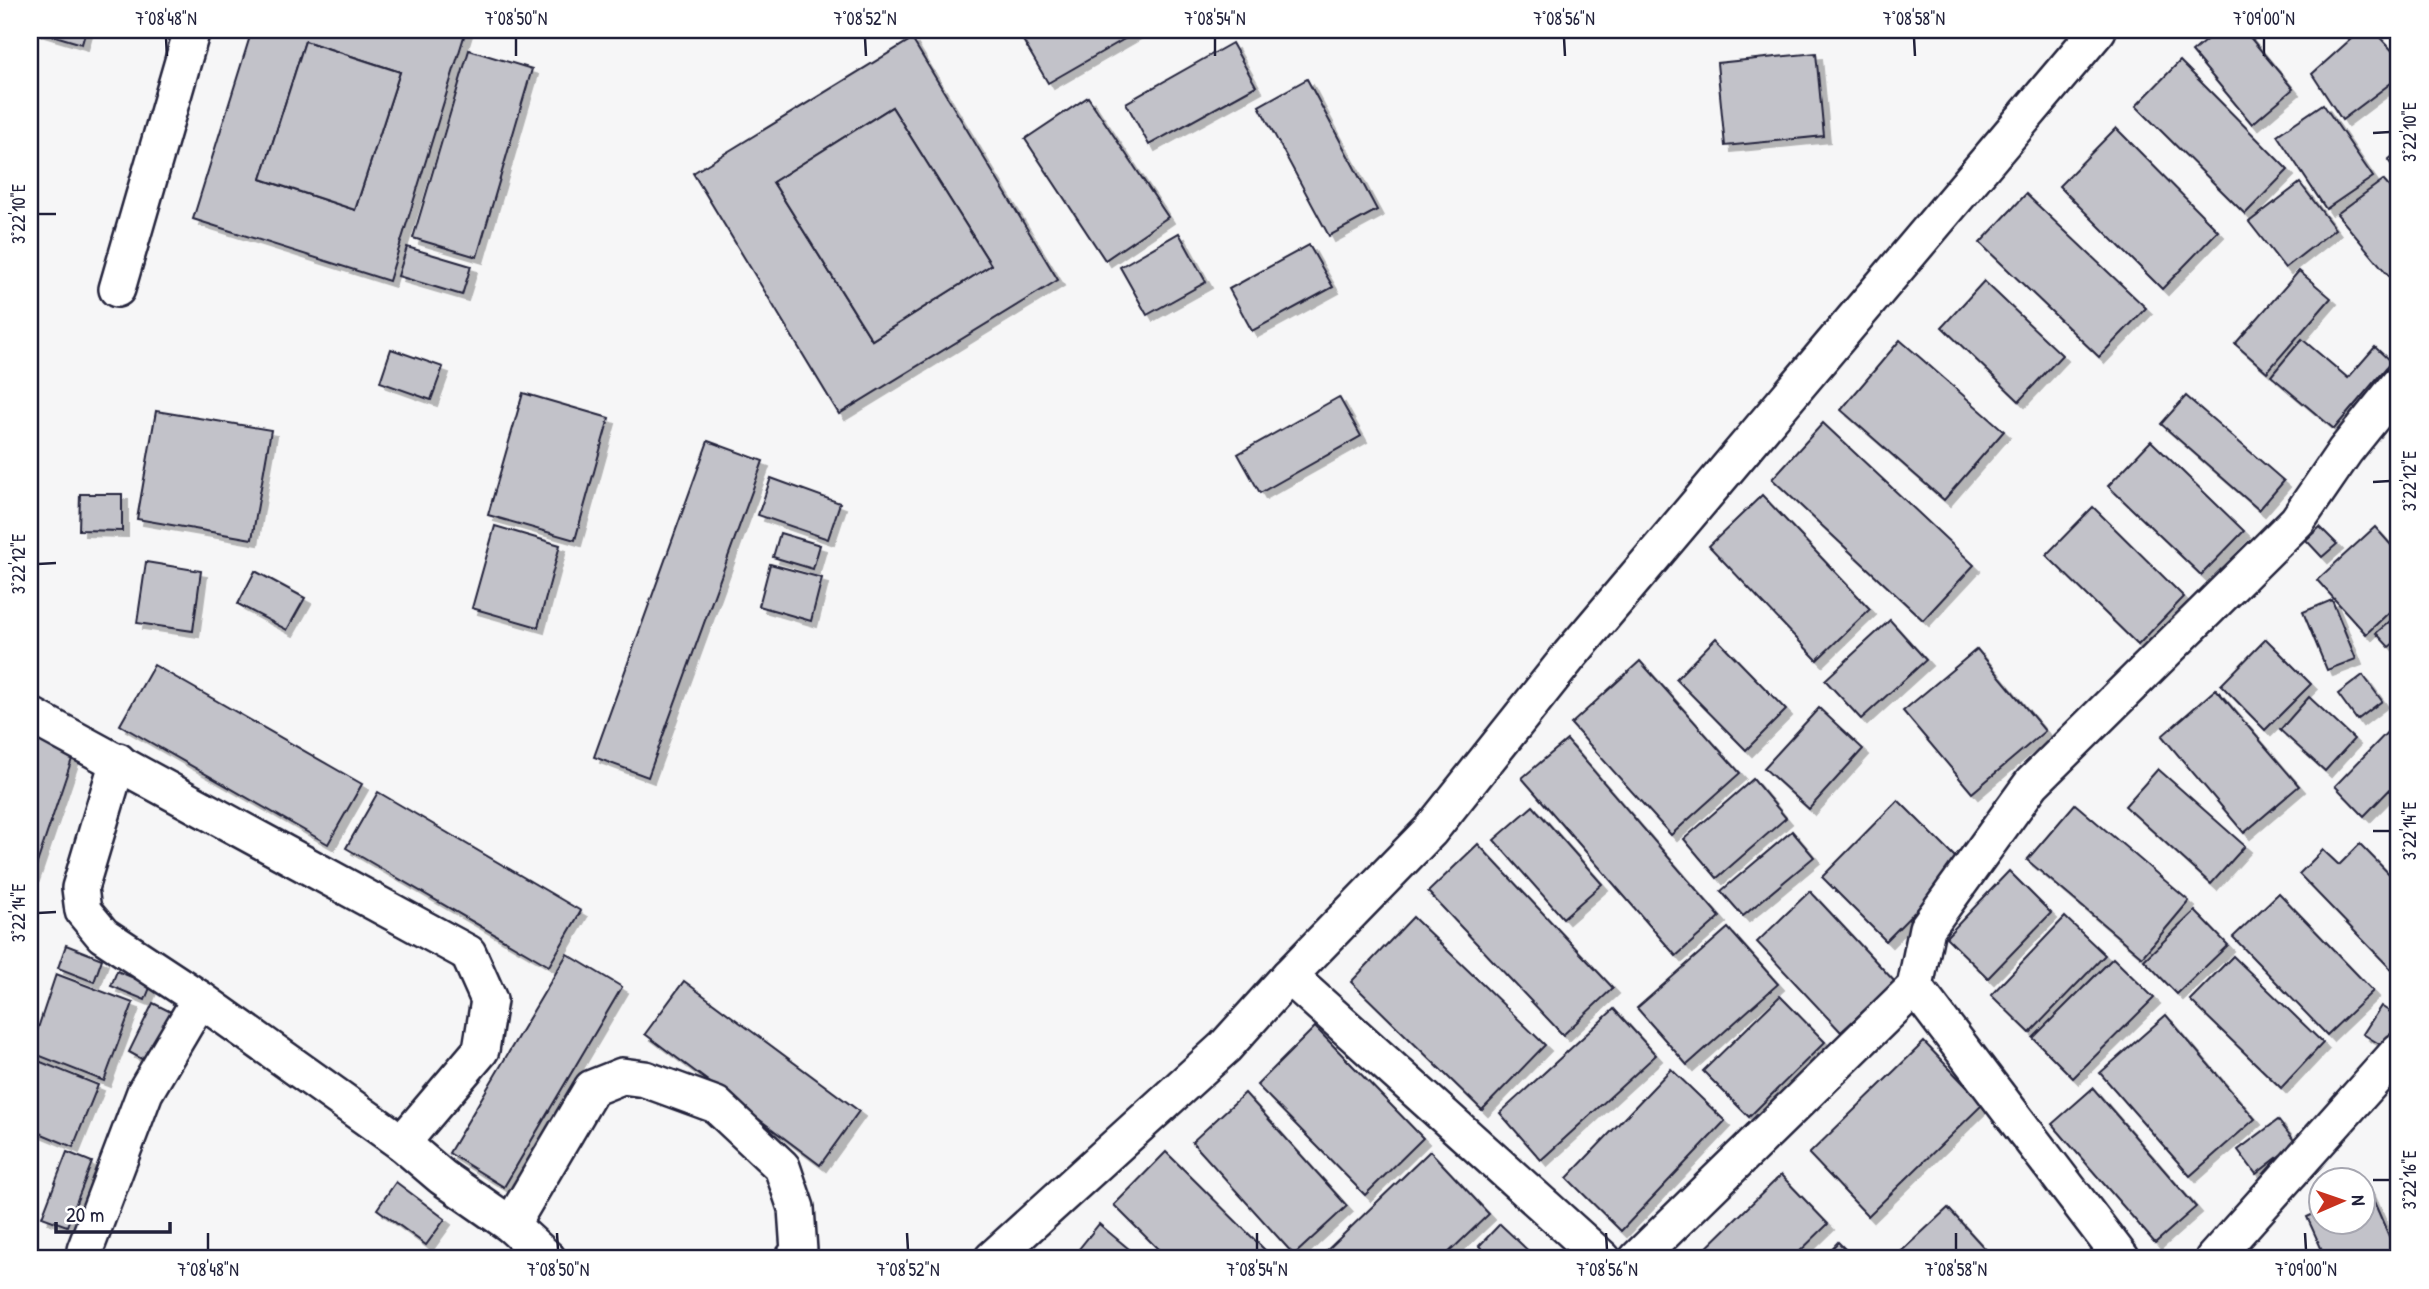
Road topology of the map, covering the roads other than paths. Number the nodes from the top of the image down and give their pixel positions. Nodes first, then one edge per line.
1 (192, 30) edge
2 (2098, 30) edge
3 (117, 289) dead end
4 (2399, 384) edge
5 (30, 715) edge
6 (118, 761) junction
7 (1289, 976) junction
8 (1916, 987) junction
9 (200, 999) junction
10 (2399, 1051) edge
11 (402, 1143) junction
12 (511, 1225) junction
13 (85, 1259) edge
14 (548, 1259) edge
15 (793, 1259) edge
16 (992, 1259) edge
17 (1603, 1259) edge
18 (1637, 1259) edge
19 (2122, 1259) edge
20 (2213, 1259) edge

1 - 3 street
2 - 7 street
4 - 8 street
5 - 6 street
6 - 9 street
6 - 11 street
7 - 16 street
7 - 17 street
8 - 18 street
8 - 19 street
9 - 11 street
9 - 13 street
10 - 20 street
11 - 12 street
12 - 14 street
12 - 15 street

